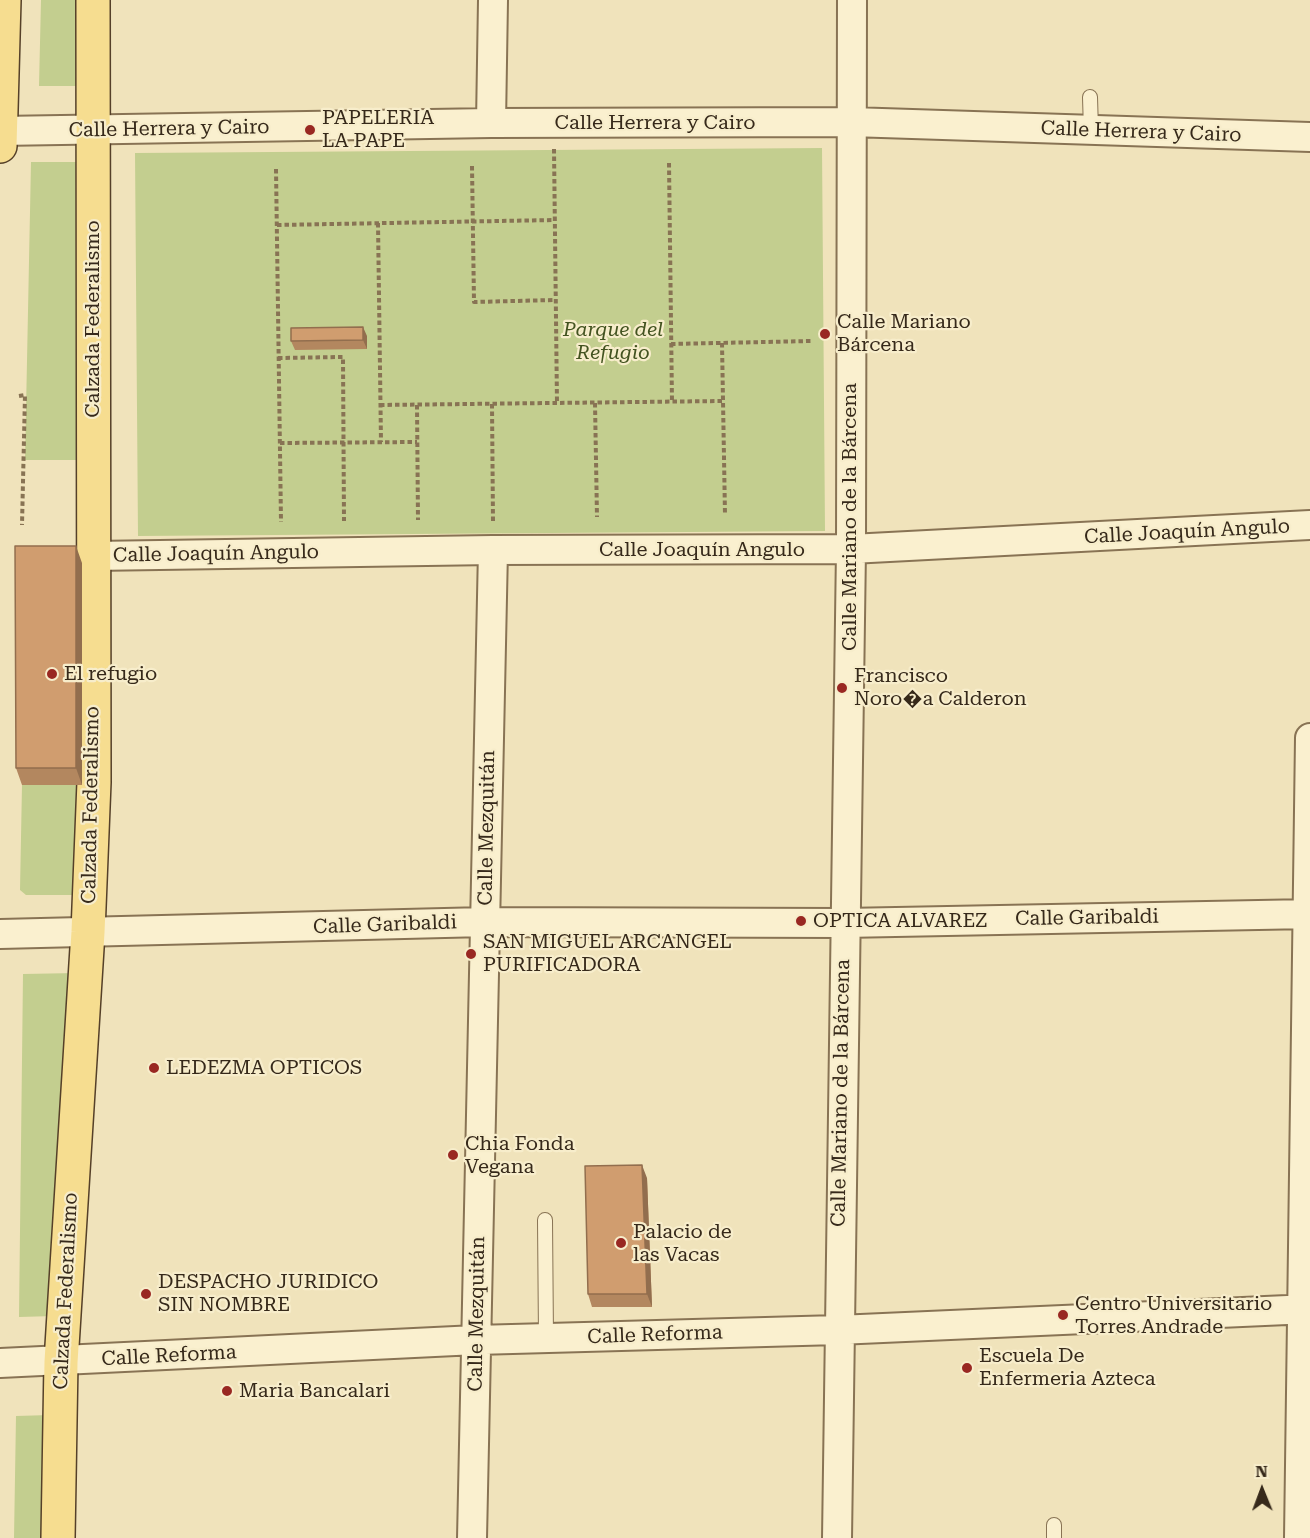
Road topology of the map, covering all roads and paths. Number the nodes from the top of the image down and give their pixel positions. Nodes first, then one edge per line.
1 (4, 0) edge
2 (93, 0) edge
3 (492, 0) edge
4 (852, 0) edge
5 (1090, 97) dead end
6 (851, 122) junction
7 (491, 123) junction
8 (553, 123) junction
9 (1091, 130) junction
10 (0, 131) edge
11 (93, 131) junction
12 (1310, 137) edge
13 (0, 146) edge
14 (669, 163) dead end
15 (472, 166) dead end
16 (276, 169) dead end
17 (554, 220) junction
18 (473, 222) junction
19 (378, 223) junction
20 (276, 225) junction
21 (555, 300) junction
22 (811, 341) dead end
23 (722, 343) junction
24 (671, 344) junction
25 (278, 358) junction
26 (19, 396) dead end
27 (723, 401) junction
28 (672, 402) junction
29 (557, 403) junction
30 (595, 403) junction
31 (492, 404) junction
32 (380, 405) junction
33 (417, 405) junction
34 (381, 442) junction
35 (417, 442) junction
36 (280, 443) junction
37 (343, 443) junction
38 (725, 514) dead end
39 (597, 517) dead end
40 (418, 520) dead end
41 (344, 521) dead end
42 (281, 522) dead end
43 (22, 525) dead end
44 (1310, 525) edge
45 (852, 549) junction
46 (493, 550) junction
47 (93, 556) junction
48 (1310, 738) edge
49 (1309, 914) edge
50 (485, 922) junction
51 (844, 923) junction
52 (88, 932) junction
53 (0, 934) edge
54 (545, 1220) dead end
55 (1306, 1309) edge
56 (838, 1330) junction
57 (546, 1338) junction
58 (476, 1340) junction
59 (61, 1362) junction
60 (0, 1363) edge
61 (58, 1538) edge
62 (472, 1538) edge
63 (837, 1538) edge
64 (1299, 1538) edge

1 - 10 main road
2 - 11 main road, Calzada Federalismo
3 - 7 street
4 - 6 street, Calle Mariano de la Bárcena
5 - 9 lane
6 - 8 street, Calle Herrera y Cairo
6 - 9 street, Calle Herrera y Cairo
6 - 45 street, Calle Mariano de la Bárcena
7 - 8 street, Calle Herrera y Cairo
7 - 11 street, Calle Herrera y Cairo
8 - 17 path
9 - 12 street, Calle Herrera y Cairo
10 - 11 street, Calle Herrera y Cairo
10 - 13 main road
11 - 47 main road, Calzada Federalismo
14 - 24 path
15 - 18 path
16 - 20 path
17 - 18 path
17 - 21 path
18 - 19 path
18 - 21 path
19 - 20 path
19 - 32 path
20 - 25 path
21 - 29 path
22 - 23 path
23 - 24 path
23 - 27 path
24 - 28 path
25 - 36 path
25 - 37 path
26 - 43 path
27 - 28 path
27 - 38 path
28 - 30 path
29 - 30 path
29 - 31 path
30 - 39 path
31 - 33 path
31 - 46 path
32 - 33 path
32 - 34 path
33 - 35 path
34 - 35 path
34 - 37 path
35 - 40 path
36 - 37 path
36 - 42 path
37 - 41 path
44 - 45 street, Calle Joaquín Angulo
45 - 46 street, Calle Joaquín Angulo
45 - 51 street, Calle Mariano de la Bárcena
46 - 47 street, Calle Joaquín Angulo
46 - 50 street, Calle Mezquitán
47 - 52 main road, Calzada Federalismo
48 - 49 street
49 - 51 street, Calle Garibaldi
49 - 55 street
50 - 51 street, Calle Garibaldi
50 - 52 street, Calle Garibaldi
50 - 58 street, Calle Mezquitán
51 - 56 street, Calle Mariano de la Bárcena
52 - 53 street, Calle Garibaldi
52 - 59 main road, Calzada Federalismo
54 - 57 lane
55 - 56 street, Calle Reforma
55 - 64 street
56 - 57 street, Calle Reforma
56 - 63 street, Calle Mariano de la Bárcena
57 - 58 street, Calle Reforma
58 - 59 street, Calle Reforma
58 - 62 street, Calle Mezquitán
59 - 60 street, Calle Reforma
59 - 61 main road, Calzada Federalismo

